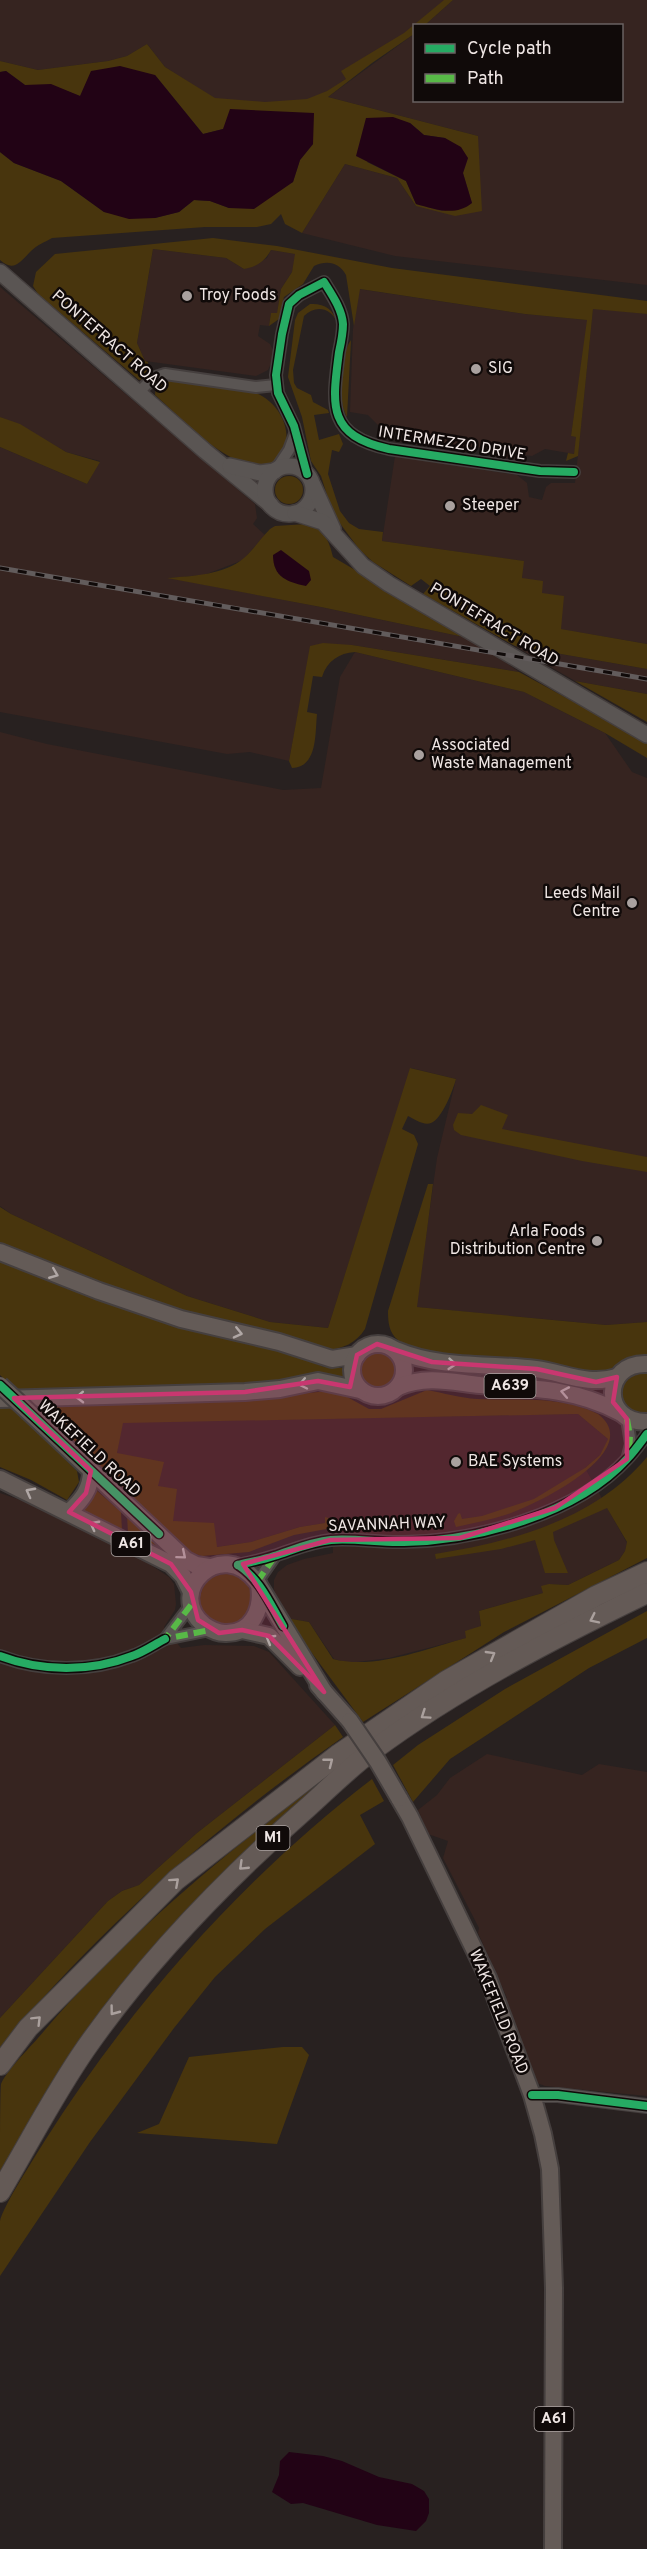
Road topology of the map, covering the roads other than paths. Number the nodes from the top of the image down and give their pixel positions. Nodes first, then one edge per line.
1 (0, 272) edge
2 (276, 386) junction
3 (139, 392) junction
4 (295, 434) junction
5 (222, 463) junction
6 (275, 471) junction
7 (574, 472) dead end
8 (309, 478) junction
9 (271, 505) junction
10 (295, 513) junction
11 (334, 532) junction
12 (647, 735) edge
13 (0, 1252) edge
14 (396, 1350) junction
15 (357, 1355) junction
16 (647, 1364) edge
17 (617, 1377) junction
18 (0, 1385) edge
19 (398, 1387) junction
20 (360, 1390) junction
21 (0, 1399) edge
22 (623, 1416) junction
23 (647, 1422) edge
24 (647, 1434) edge
25 (627, 1459) junction
26 (91, 1471) junction
27 (0, 1479) edge
28 (69, 1512) junction
29 (274, 1556) junction
30 (238, 1565) junction
31 (209, 1567) junction
32 (647, 1572) edge
33 (258, 1584) junction
34 (647, 1593) edge
35 (191, 1599) junction
36 (210, 1630) junction
37 (243, 1630) junction
38 (165, 1639) junction
39 (0, 1656) edge
40 (324, 1692) junction
41 (0, 2065) edge
42 (532, 2095) junction
43 (647, 2106) edge
44 (0, 2193) edge
45 (553, 2549) edge

1 - 3 main road, PONTEFRACT ROAD
2 - 3 street
2 - 4 street, INTERMEZZO DRIVE
2 - 7 street, INTERMEZZO DRIVE
3 - 5 main road, PONTEFRACT ROAD
4 - 6 street
4 - 8 street, INTERMEZZO DRIVE
5 - 6 main road, PONTEFRACT ROAD
5 - 9 main road, PONTEFRACT ROAD
6 - 8 main road
6 - 9 main road
8 - 10 main road
8 - 11 main road, PONTEFRACT ROAD
9 - 10 main road
10 - 11 main road, PONTEFRACT ROAD
11 - 12 main road, PONTEFRACT ROAD
13 -> 15 main road
14 - 15 main road
14 -> 17 main road, A639
14 - 19 main road
15 - 20 main road
16 - 17 main road
17 - 22 main road
18 - 26 main road, WAKEFIELD ROAD / A61, bridge
19 - 20 main road
22 -> 19 main road, A639
20 -> 21 main road
22 - 23 main road
22 - 25 street
24 - 25 street, SAVANNAH WAY
25 - 29 street, SAVANNAH WAY
26 - 28 main road
26 -> 31 main road, WAKEFIELD ROAD / A61
28 -> 27 main road, A61
35 -> 28 main road, A61
29 - 30 street, SAVANNAH WAY
29 - 33 street
30 - 31 main road, WAKEFIELD ROAD / A61
30 - 33 main road, WAKEFIELD ROAD / A61
31 - 35 main road
41 -> 32 highway, M1
33 - 37 main road
33 - 40 main road, WAKEFIELD ROAD / A61
34 -> 44 highway, M1
35 - 36 main road, A61
35 - 38 street
36 - 37 main road, WAKEFIELD ROAD / A61
36 - 38 street
40 -> 37 main road, WAKEFIELD ROAD / A61
38 - 39 street
40 - 42 main road, WAKEFIELD ROAD / A61, bridge
42 - 43 street
42 - 45 main road, WAKEFIELD ROAD / A61

